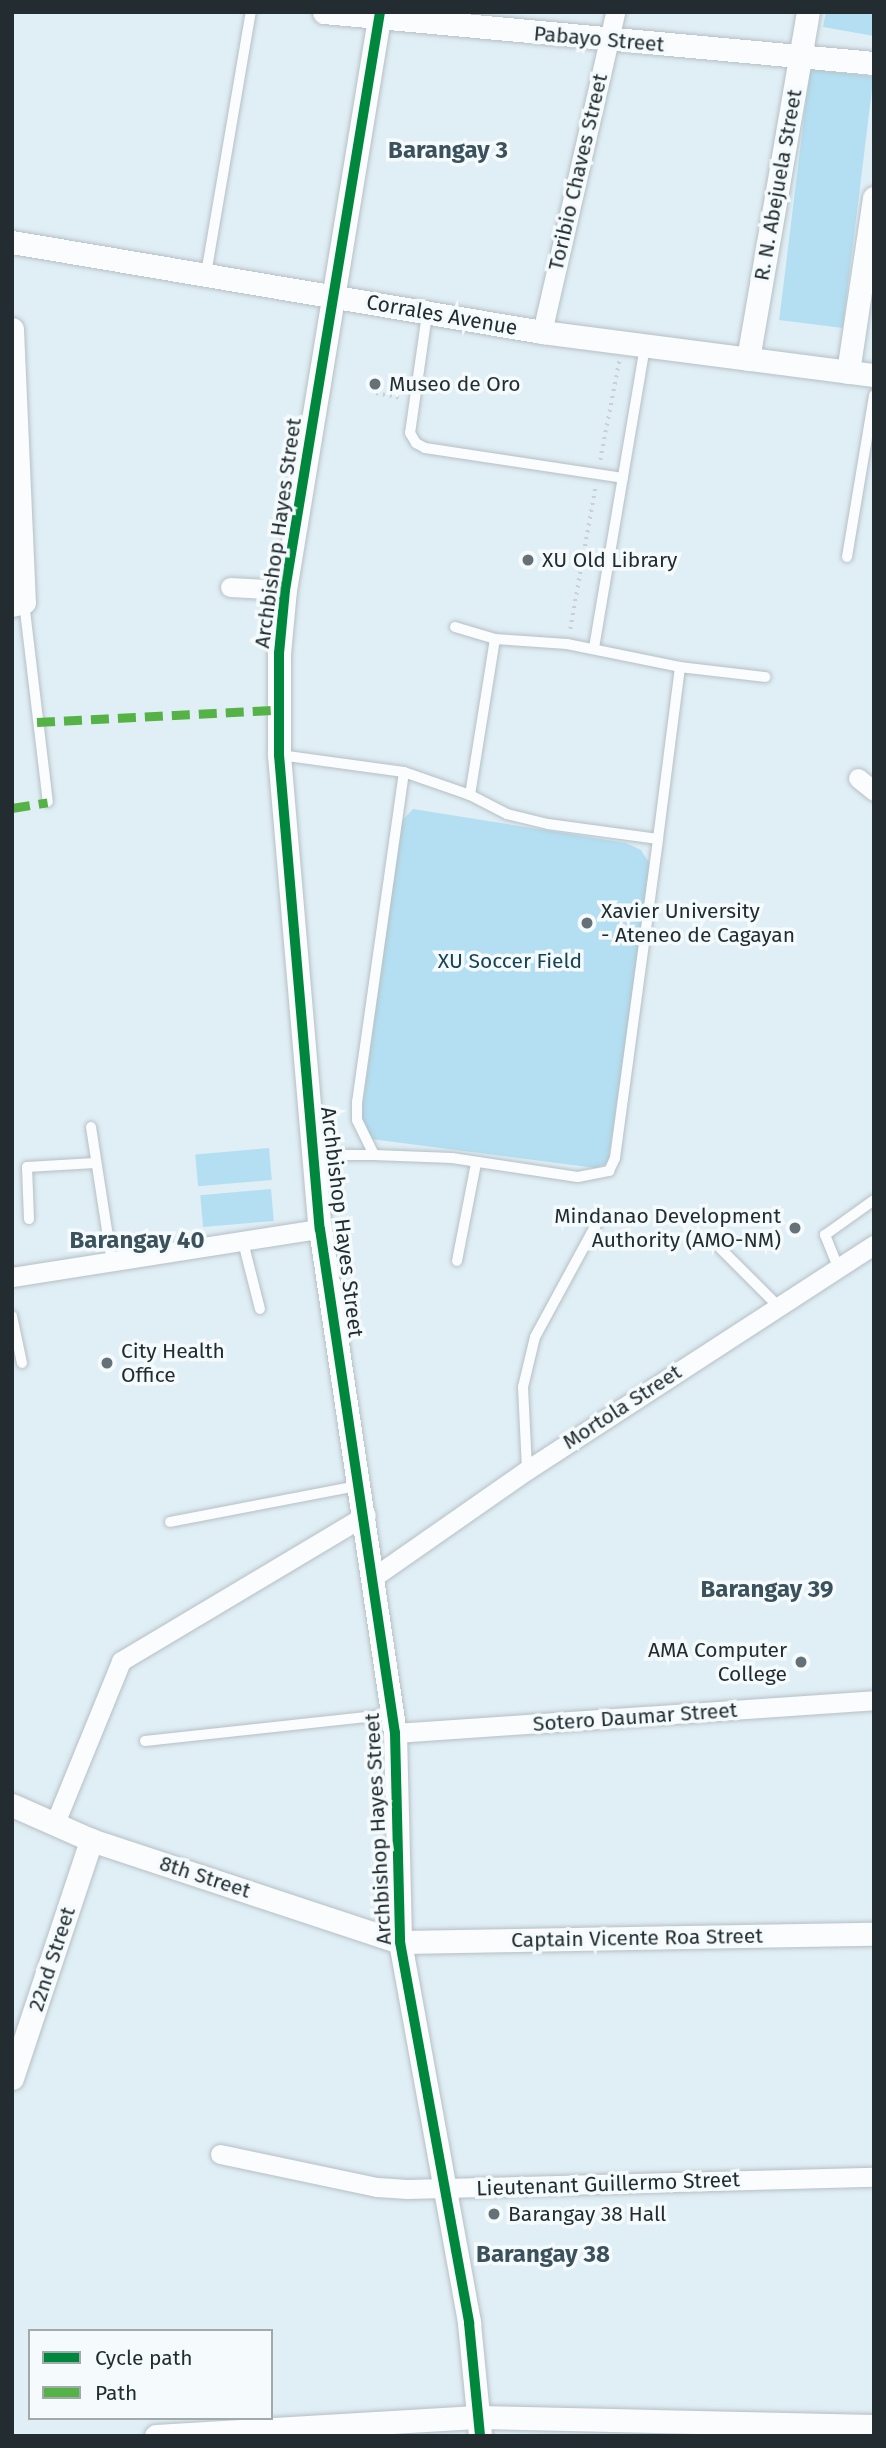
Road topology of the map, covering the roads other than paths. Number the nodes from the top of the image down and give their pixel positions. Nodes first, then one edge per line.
1 (251, 12) edge
2 (324, 12) edge
3 (615, 12) edge
4 (808, 12) edge
5 (379, 15) edge
6 (608, 40) junction
7 (800, 57) junction
8 (874, 63) edge
9 (874, 198) edge
10 (871, 235) edge
11 (12, 242) edge
12 (206, 275) junction
13 (335, 296) junction
14 (427, 312) junction
15 (12, 329) edge
16 (542, 332) junction
17 (634, 343) junction
18 (748, 359) junction
19 (848, 372) junction
20 (874, 375) edge
21 (874, 395) edge
22 (623, 478) junction
23 (847, 557) dead end
24 (230, 587) dead end
25 (285, 590) junction
26 (18, 604) edge
27 (455, 628) dead end
28 (495, 639) junction
29 (594, 648) junction
30 (680, 667) junction
31 (765, 677) dead end
32 (279, 755) junction
33 (404, 772) junction
34 (858, 778) dead end
35 (874, 791) edge
36 (470, 795) junction
37 (48, 802) dead end
38 (659, 839) junction
39 (91, 1127) dead end
40 (313, 1155) junction
41 (374, 1155) junction
42 (95, 1163) junction
43 (476, 1163) junction
44 (874, 1200) edge
45 (29, 1219) dead end
46 (597, 1223) dead end
47 (320, 1229) junction
48 (243, 1242) junction
49 (874, 1245) edge
50 (721, 1249) dead end
51 (457, 1261) dead end
52 (112, 1264) junction
53 (838, 1267) junction
54 (12, 1277) edge
55 (776, 1305) junction
56 (260, 1309) dead end
57 (12, 1317) edge
58 (22, 1363) dead end
59 (527, 1469) junction
60 (361, 1485) junction
61 (366, 1515) junction
62 (170, 1522) dead end
63 (375, 1576) junction
64 (874, 1700) edge
65 (394, 1723) junction
66 (145, 1741) dead end
67 (12, 1805) edge
68 (55, 1824) junction
69 (91, 1840) junction
70 (874, 1934) edge
71 (400, 1942) junction
72 (21, 2023) edge
73 (12, 2078) edge
74 (220, 2154) dead end
75 (874, 2176) edge
76 (445, 2188) junction
77 (874, 2426) edge
78 (480, 2427) edge
79 (156, 2436) edge

1 - 12 lane
2 - 5 street, Pabayo Street
3 - 6 street, Toribio Chaves Street
4 - 7 street, R. N. Abejuela Street
5 - 6 street, Pabayo Street
5 - 13 street, Archbishop Hayes Street
6 - 7 street, Pabayo Street
6 - 16 street, Toribio Chaves Street
7 - 8 street, Pabayo Street
7 - 18 street, R. N. Abejuela Street
9 - 10 street
10 - 19 street
11 - 12 street, Corrales Avenue
12 - 13 street, Corrales Avenue
13 - 14 street, Corrales Avenue
13 - 25 street, Archbishop Hayes Street
14 - 16 street, Corrales Avenue
14 - 22 lane
15 - 26 street
16 - 17 street, Corrales Avenue
17 - 18 street, Corrales Avenue
17 - 22 lane
18 - 19 street, Corrales Avenue
19 - 20 street, Corrales Avenue
21 - 23 lane
22 - 29 lane
24 - 25 street
25 - 32 street, Archbishop Hayes Street
26 - 37 lane
27 - 28 lane
28 - 29 lane
28 - 36 lane
29 - 30 lane
30 - 31 lane
30 - 38 lane
32 - 33 lane
32 - 40 street, Archbishop Hayes Street
33 - 36 lane
33 - 41 lane
34 - 35 street
36 - 38 lane
38 - 43 lane
39 - 42 lane
40 - 41 lane
40 - 47 street, Archbishop Hayes Street
41 - 43 lane
42 - 45 lane
42 - 52 lane
43 - 51 lane
44 - 53 lane
46 - 59 lane
47 - 48 street
47 - 60 street, Archbishop Hayes Street
48 - 52 street
48 - 56 lane
49 - 53 street, Mortola Street
50 - 55 lane
52 - 54 street
53 - 55 street, Mortola Street
55 - 59 street, Mortola Street
57 - 58 lane
59 - 63 street, Mortola Street
60 - 61 street, Archbishop Hayes Street
60 - 62 lane
61 - 63 street, Archbishop Hayes Street
61 - 68 street
63 - 65 street, Archbishop Hayes Street
64 - 65 street, Sotero Daumar Street
65 - 66 lane
65 - 71 street, Archbishop Hayes Street
67 - 68 street, 8th Street
68 - 69 street, 8th Street
69 - 71 street, 8th Street
69 - 72 street, 22nd Street
70 - 71 street, Captain Vicente Roa Street
71 - 76 street, Archbishop Hayes Street
72 - 73 street, 22nd Street
74 - 76 street, Lieutenant Guillermo Street
75 - 76 street, Lieutenant Guillermo Street
76 - 78 street, Archbishop Hayes Street
77 - 78 street
78 - 79 street

